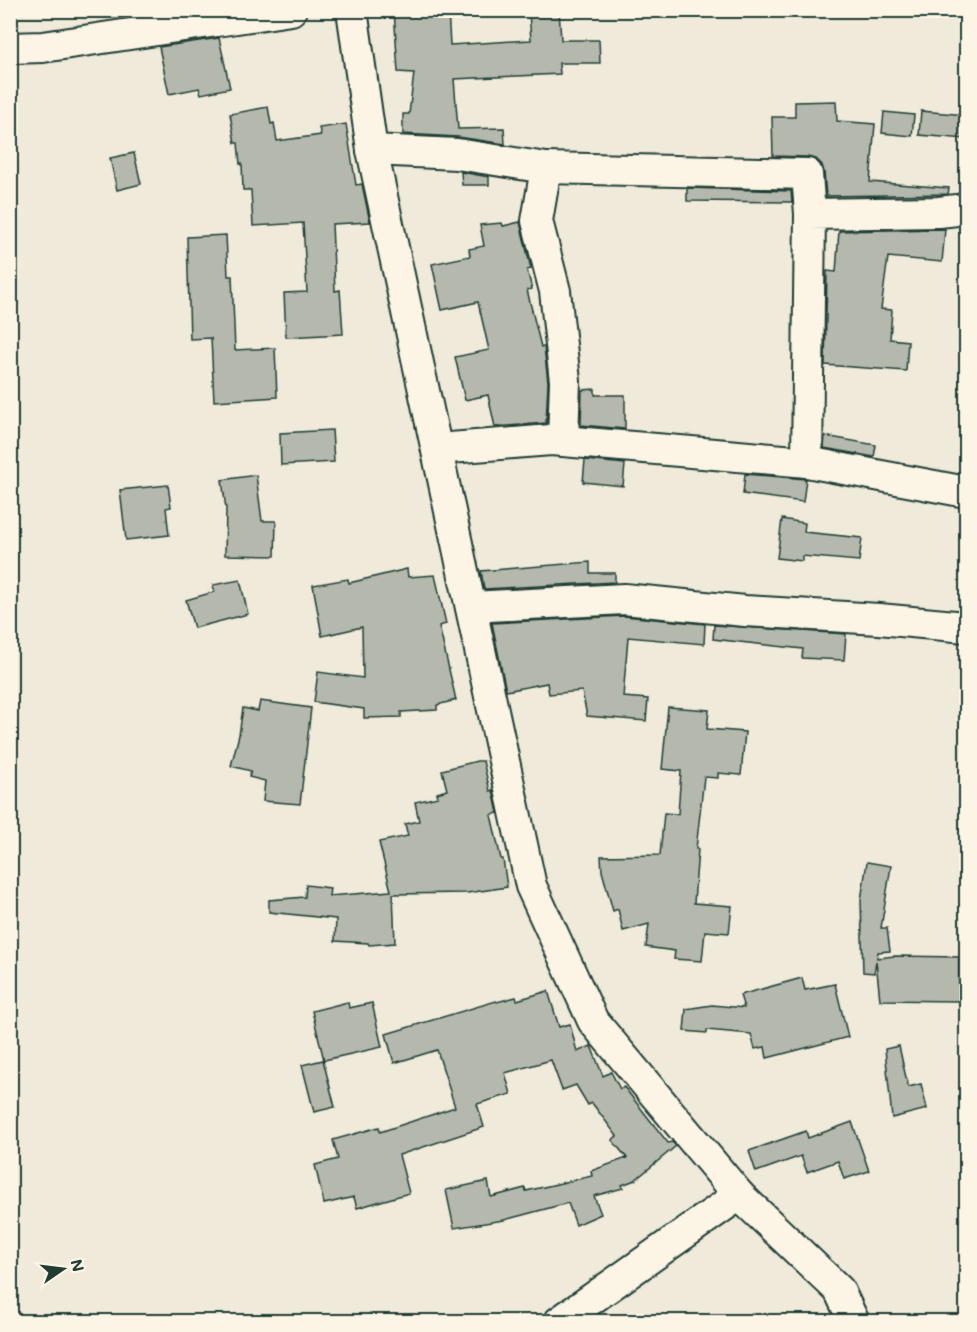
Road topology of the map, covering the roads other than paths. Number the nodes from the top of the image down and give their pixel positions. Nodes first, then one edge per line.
1 (291, 10) edge
2 (352, 10) edge
3 (10, 48) edge
4 (372, 150) junction
5 (546, 168) junction
6 (966, 209) edge
7 (810, 214) junction
8 (563, 441) junction
9 (437, 449) junction
10 (807, 462) junction
11 (966, 492) edge
12 (471, 607) junction
13 (966, 627) edge
14 (739, 1194) junction
15 (559, 1322) edge
16 (854, 1322) edge

1 - 3 street
2 - 4 street
4 - 5 street
4 - 9 street
5 - 7 street
5 - 8 street
6 - 7 street
7 - 10 street
8 - 9 street
8 - 10 street
9 - 12 street
10 - 11 street
12 - 13 street
12 - 14 street
14 - 15 street
14 - 16 street

